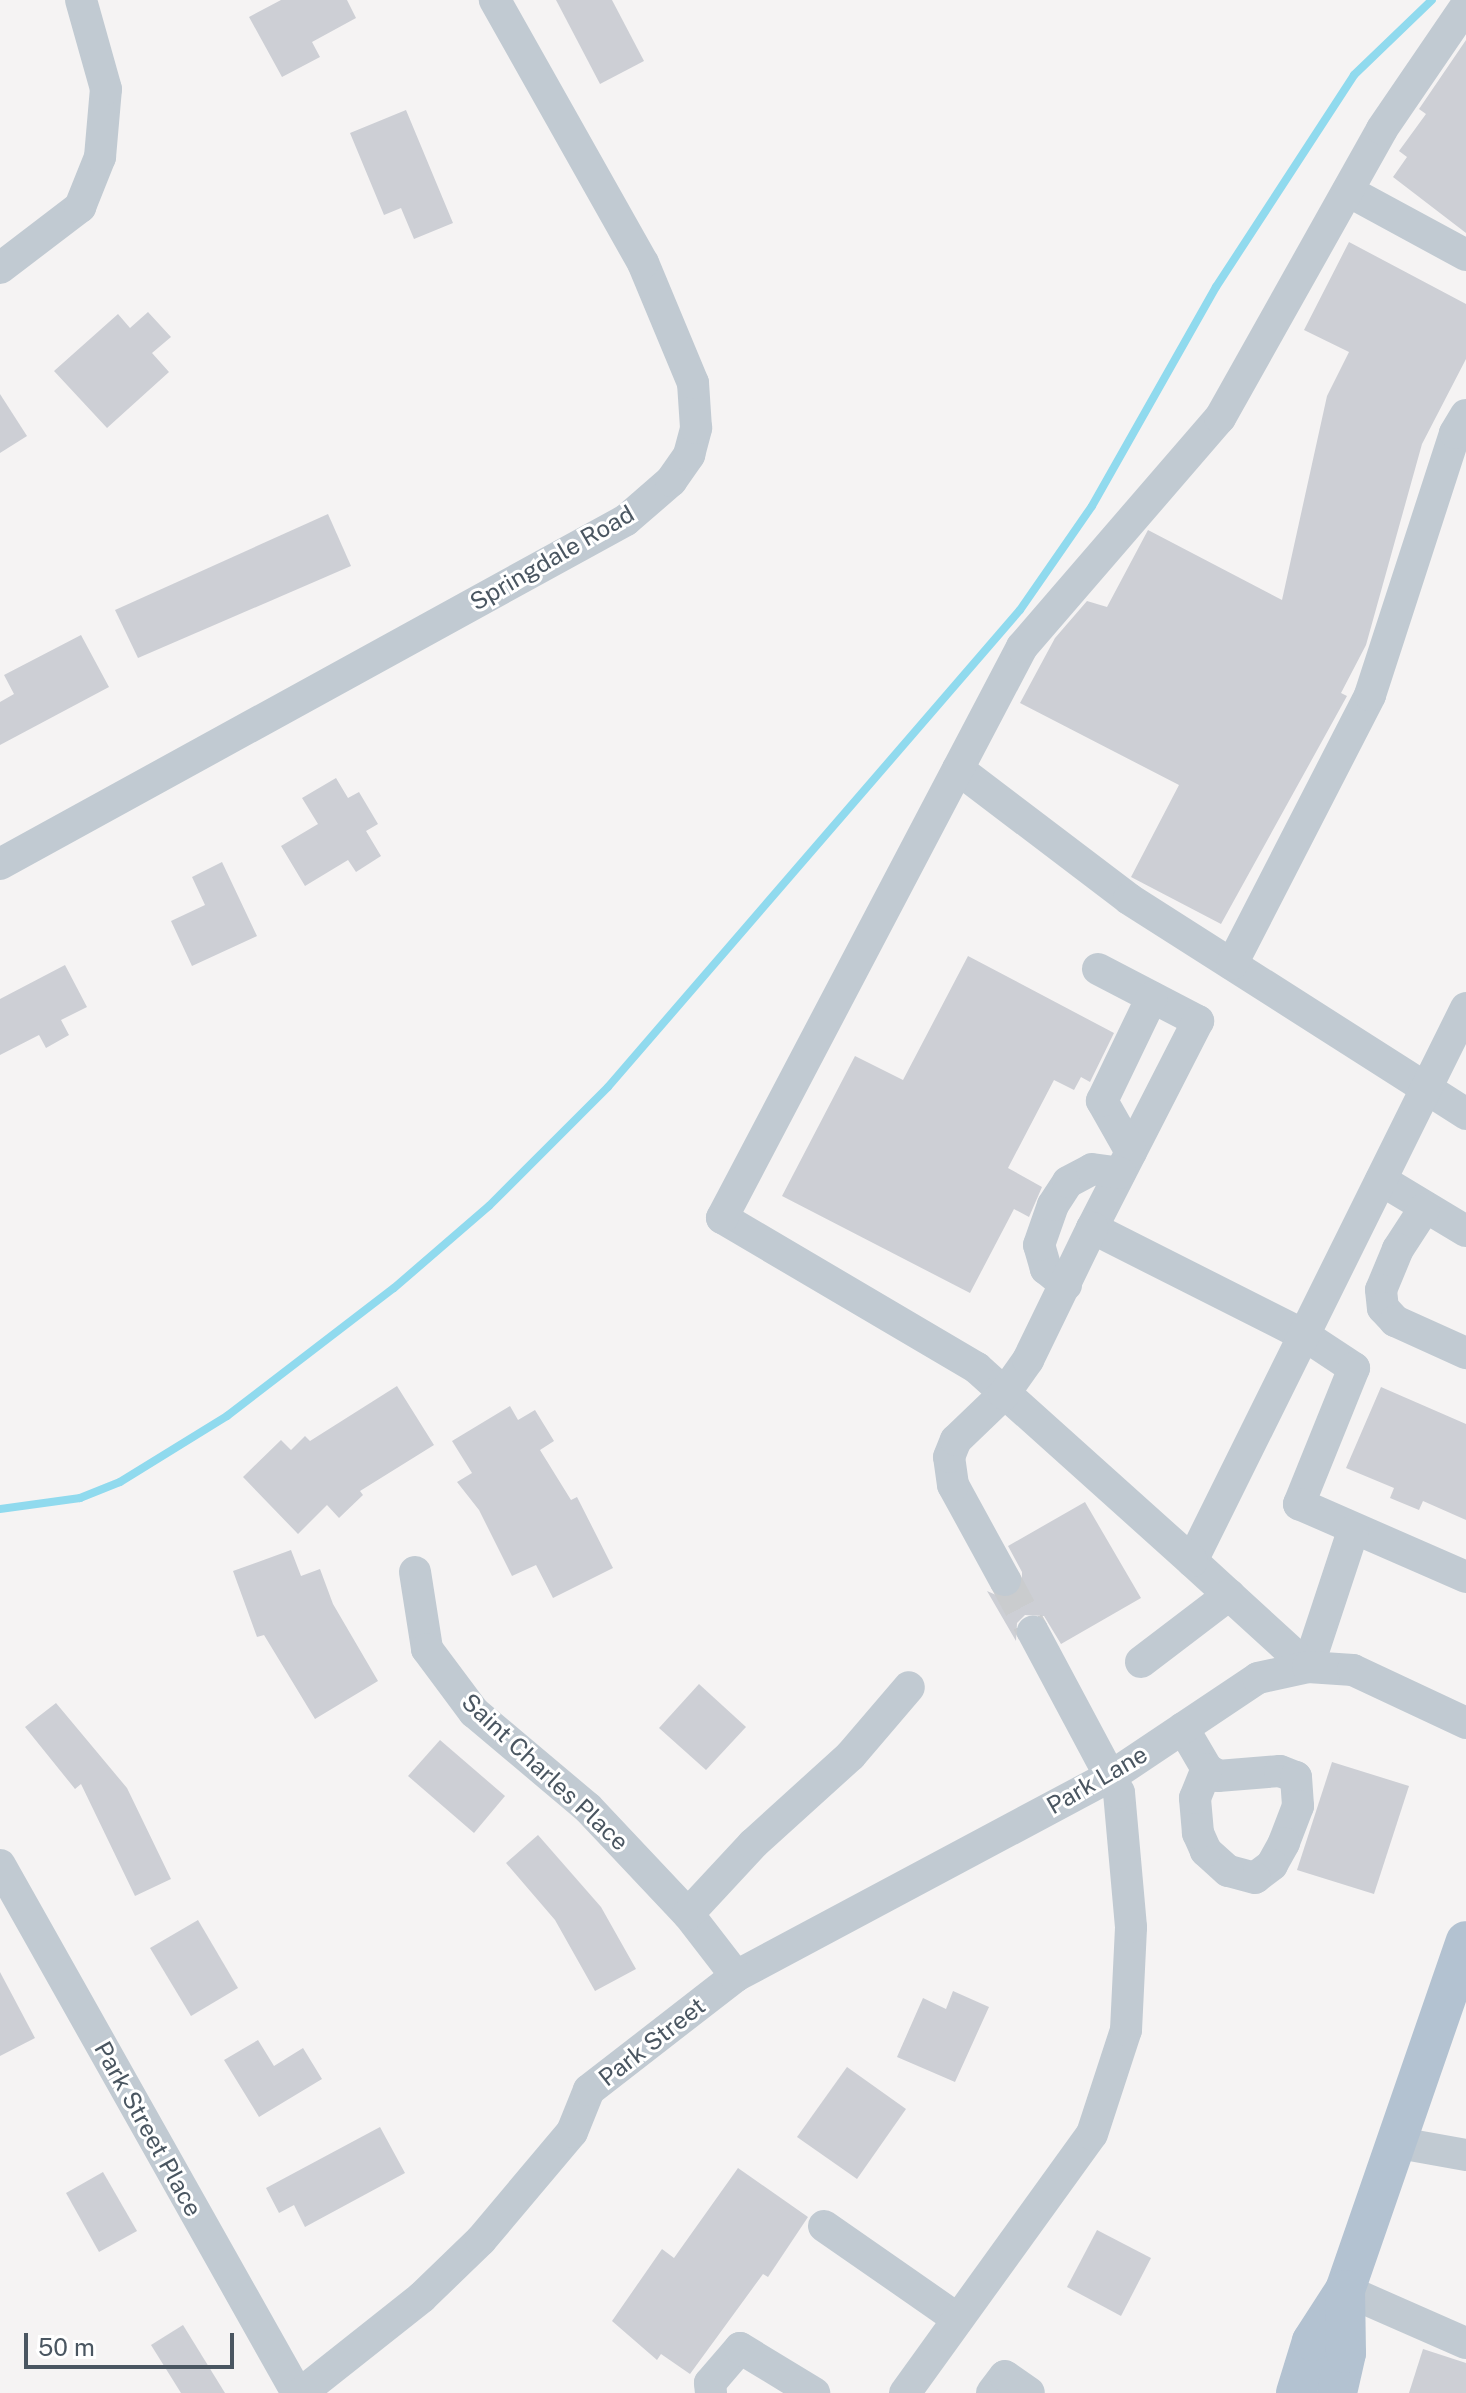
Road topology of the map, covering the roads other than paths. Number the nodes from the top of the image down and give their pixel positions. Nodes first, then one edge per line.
1 (81, 0) edge
2 (495, 0) edge
3 (1466, 6) edge
4 (1348, 191) junction
5 (1466, 255) edge
6 (0, 268) edge
7 (1466, 415) edge
8 (958, 769) junction
9 (0, 864) edge
10 (1232, 964) junction
11 (1098, 969) dead end
12 (1152, 997) junction
13 (1466, 1008) edge
14 (1426, 1088) junction
15 (1466, 1114) edge
16 (1126, 1162) junction
17 (1381, 1180) junction
18 (1424, 1209) junction
19 (1092, 1228) junction
20 (1466, 1231) edge
21 (1066, 1285) junction
22 (1304, 1335) junction
23 (1466, 1353) edge
24 (1004, 1394) junction
25 (1353, 1531) junction
26 (1192, 1561) junction
27 (415, 1572) dead end
28 (1466, 1577) edge
29 (1005, 1580) tunnel mouth
30 (1229, 1595) junction
31 (1033, 1632) tunnel mouth
32 (1141, 1662) dead end
33 (1308, 1667) junction
34 (909, 1687) dead end
35 (1466, 1723) edge
36 (1183, 1728) junction
37 (1207, 1769) dead end
38 (1113, 1775) junction
39 (0, 1865) edge
40 (688, 1914) junction
41 (1464, 1954) edge
42 (736, 1976) junction
43 (1399, 2143) junction
44 (1466, 2155) edge
45 (824, 2226) dead end
46 (1345, 2290) junction
47 (958, 2319) junction
48 (1466, 2343) edge
49 (911, 2391) edge
50 (299, 2393) edge
51 (711, 2393) edge
52 (814, 2393) edge
53 (992, 2393) edge
54 (1029, 2393) edge
55 (1296, 2393) edge
56 (1337, 2393) edge

1 - 6 street
2 - 9 street, Springdale Road
3 - 4 street
4 - 5 street
4 - 8 street
7 - 10 street
8 - 10 street
8 - 24 street
10 - 14 street
11 - 12 street
12 - 16 street
12 - 16 street
13 - 14 street
14 - 15 street
14 - 17 street
16 - 19 street
16 - 21 street
17 - 18 street
17 - 22 street
18 - 20 street
18 - 23 street
19 - 21 street
19 - 22 street
21 - 24 street
22 - 25 street
22 - 26 street
24 - 26 street
24 - 29 street
25 - 28 street
25 - 33 street
26 - 30 street
27 - 40 street, Saint Charles Place
30 - 32 street
30 - 33 street
31 - 38 street
33 - 35 street, Park Lane
33 - 36 street, Park Lane
34 - 40 street
36 - 37 street
36 - 38 street, Park Lane
38 - 42 street, Park Lane
38 - 47 street
39 - 50 street, Park Street Place
40 - 42 street
41 - 43 main road
42 - 50 street, Park Street
43 - 44 street
43 - 46 main road
45 - 47 street
46 - 48 street
46 - 55 main road
46 - 56 main road
47 - 49 street
51 - 52 street
53 - 54 street

